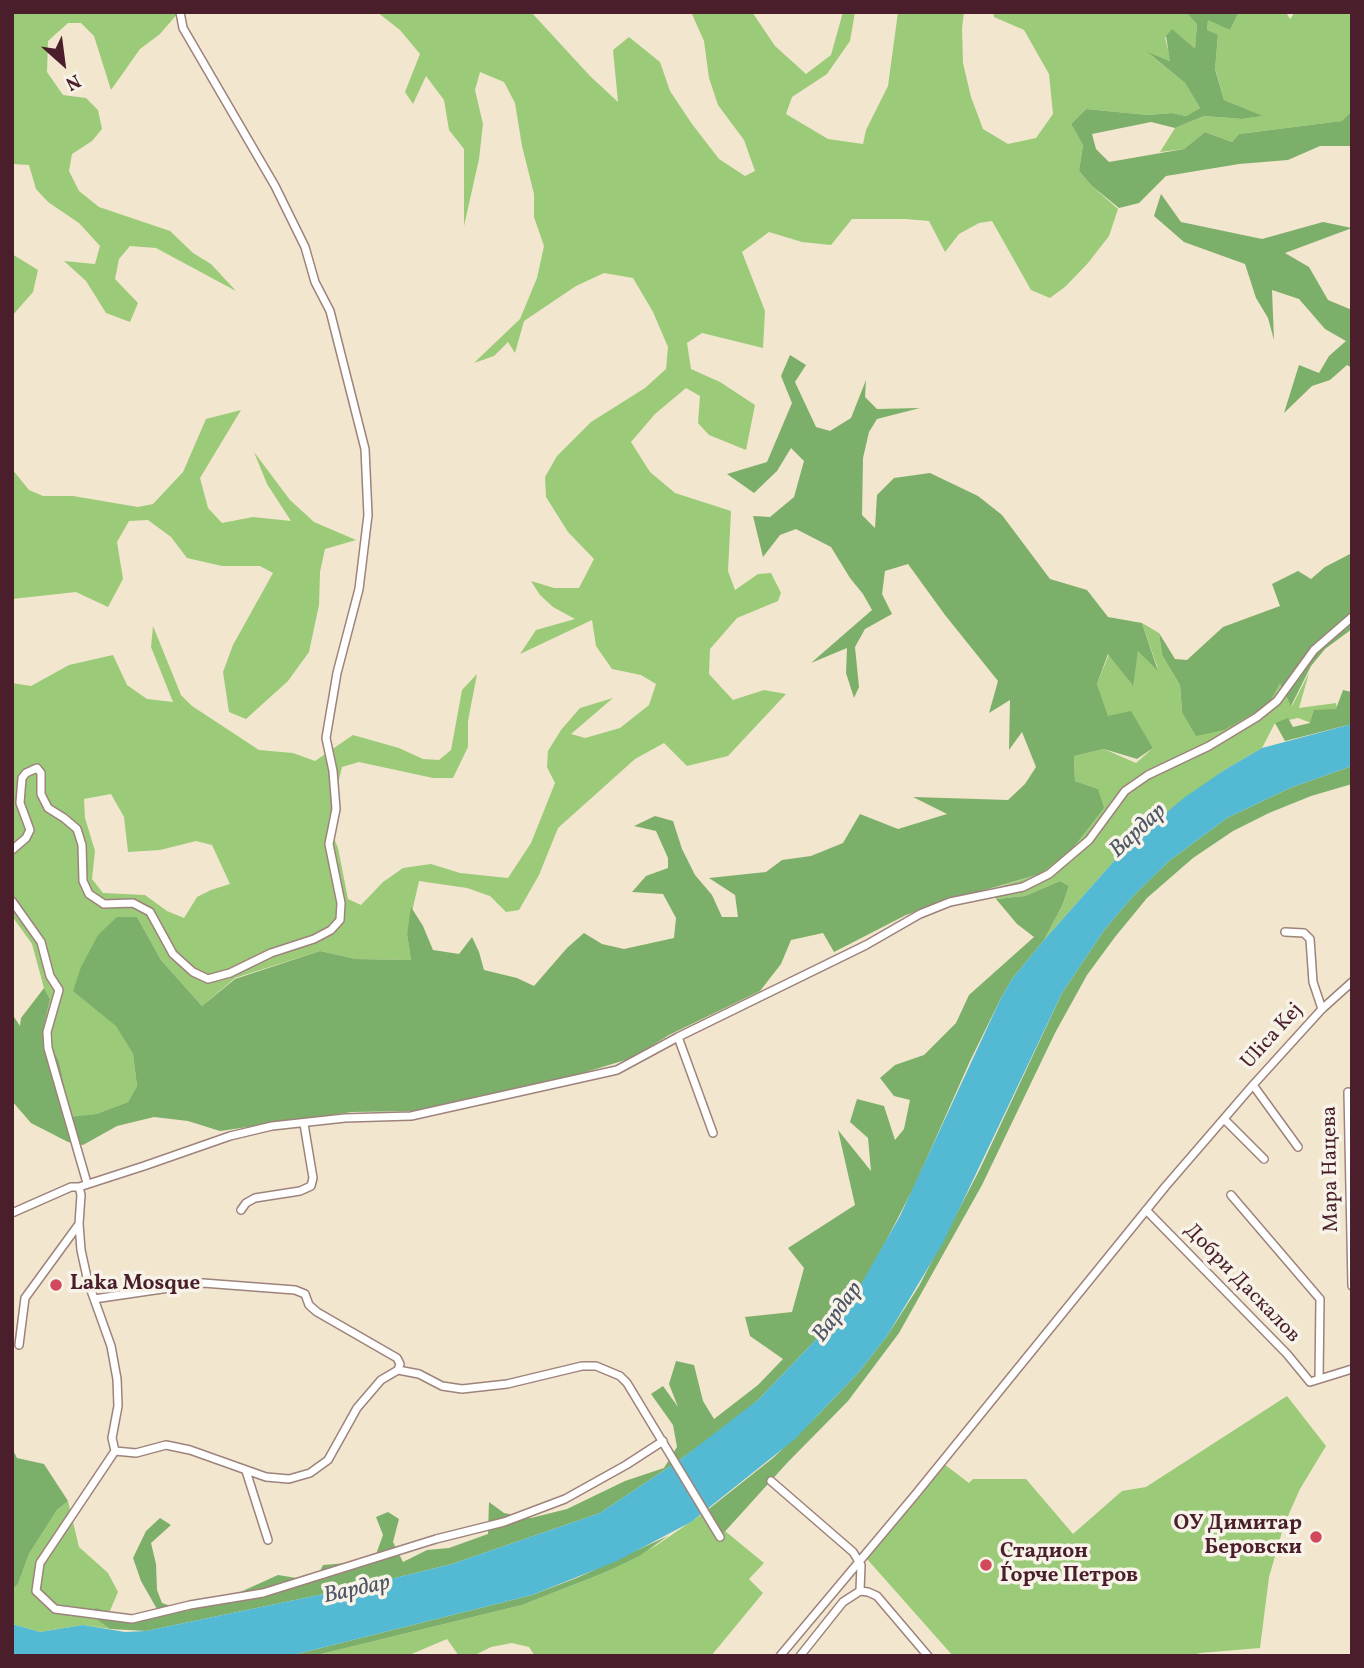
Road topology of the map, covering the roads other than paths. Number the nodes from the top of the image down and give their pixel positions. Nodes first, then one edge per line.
1 (180, 12) edge
2 (1352, 617) edge
3 (12, 850) edge
4 (12, 901) edge
5 (1285, 932) dead end
6 (1352, 982) edge
7 (1322, 1009) junction
8 (678, 1037) junction
9 (1253, 1085) junction
10 (1348, 1092) dead end
11 (1224, 1119) junction
12 (304, 1124) junction
13 (713, 1133) dead end
14 (1298, 1147) dead end
15 (1264, 1159) dead end
16 (87, 1182) junction
17 (79, 1187) junction
18 (1231, 1195) dead end
19 (242, 1210) dead end
20 (1146, 1210) junction
21 (12, 1213) edge
22 (79, 1224) junction
23 (1352, 1286) edge
24 (94, 1299) junction
25 (19, 1345) dead end
26 (1352, 1369) edge
27 (398, 1370) junction
28 (1315, 1380) junction
29 (665, 1445) junction
30 (116, 1451) junction
31 (246, 1471) junction
32 (771, 1481) dead end
33 (720, 1537) dead end
34 (268, 1540) dead end
35 (859, 1560) junction
36 (860, 1591) junction
37 (780, 1656) edge
38 (800, 1656) edge
39 (928, 1656) edge

1 - 3 street
2 - 8 street
4 - 16 street
5 - 7 street
6 - 7 street, Ulica Kej
7 - 9 street, Ulica Kej
8 - 12 street
8 - 13 street
9 - 11 street, Ulica Kej
9 - 14 street
10 - 23 street, Мара Нацева
11 - 15 street
11 - 20 street, Ulica Kej
12 - 16 street
12 - 19 street
16 - 17 street
17 - 21 street
17 - 22 street
18 - 28 street
20 - 28 street, Добри Даскалов
20 - 35 street, Ulica Kej
22 - 24 street
22 - 25 street
24 - 27 street
24 - 30 street
26 - 28 street
27 - 29 street
27 - 31 street
29 - 30 street
29 - 33 street
30 - 31 street
31 - 34 street
32 - 35 street
35 - 36 street
35 - 37 street, Ulica Kej
36 - 38 street
36 - 39 street

